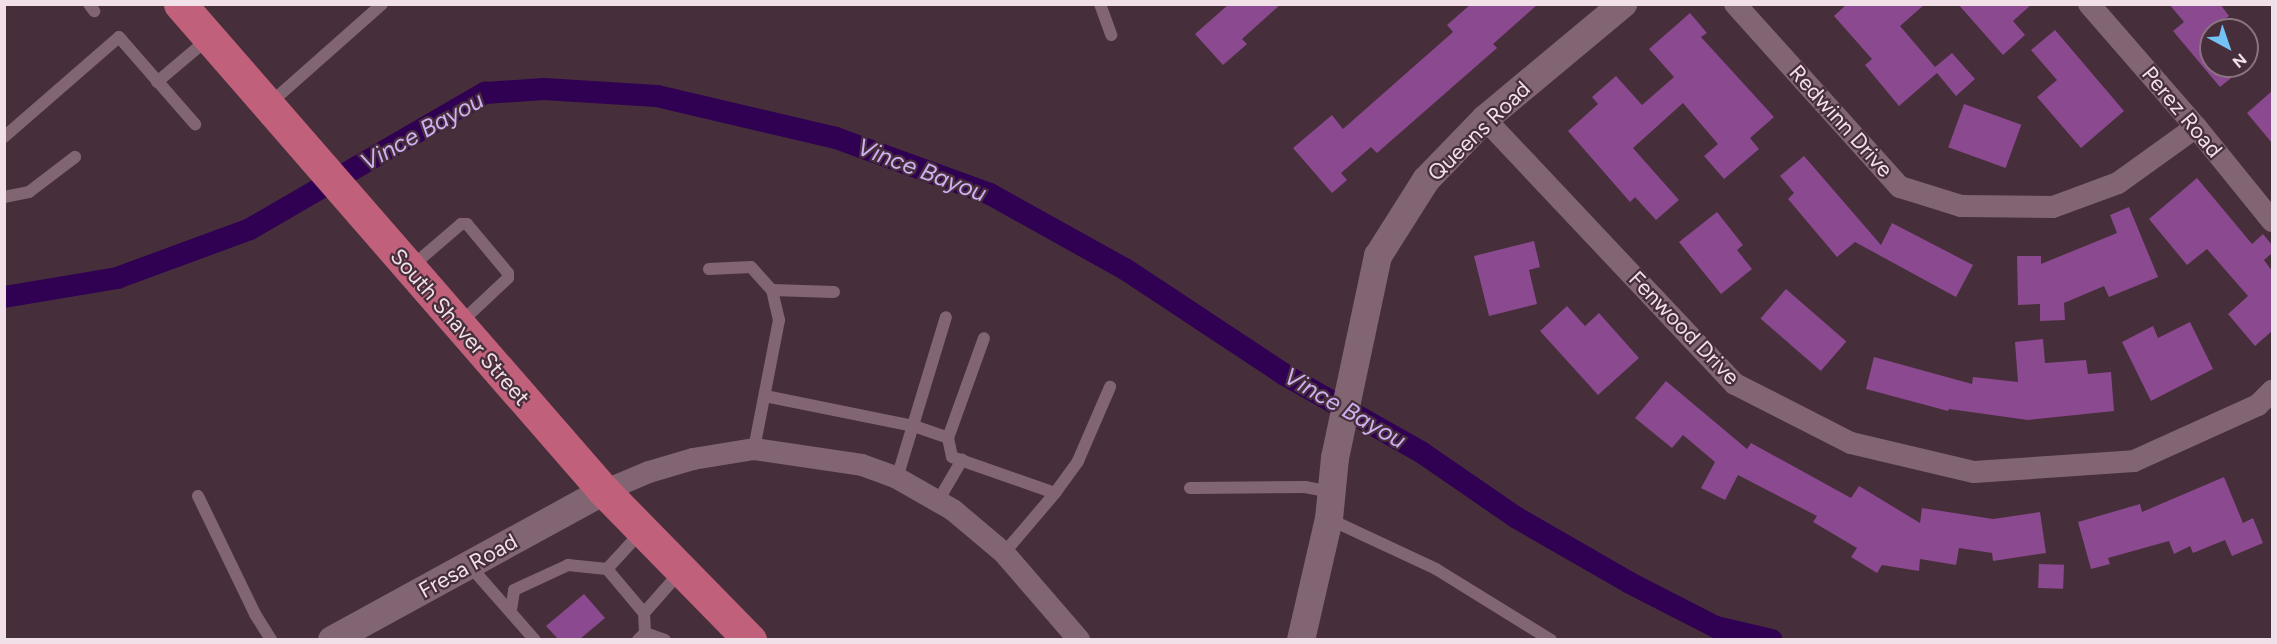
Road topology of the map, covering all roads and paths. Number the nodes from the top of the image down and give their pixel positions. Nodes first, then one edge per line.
1 (180, 4) edge
2 (382, 4) edge
3 (1100, 4) edge
4 (1623, 4) edge
5 (1735, 4) edge
6 (2089, 4) edge
7 (1111, 35) dead end
8 (209, 38) junction
9 (157, 82) junction
10 (267, 106) junction
11 (1485, 119) junction
12 (195, 123) dead end
13 (2196, 127) junction
14 (4, 137) edge
15 (75, 157) dead end
16 (4, 197) edge
17 (2272, 221) edge
18 (409, 269) junction
19 (709, 269) dead end
20 (772, 290) junction
21 (834, 292) dead end
22 (946, 317) dead end
23 (458, 325) junction
24 (984, 338) dead end
25 (1110, 387) dead end
26 (2272, 391) edge
27 (765, 396) junction
28 (914, 426) junction
29 (948, 438) junction
30 (754, 449) junction
31 (962, 460) junction
32 (897, 478) junction
33 (1190, 488) dead end
34 (604, 492) junction
35 (1055, 494) junction
36 (198, 496) dead end
37 (938, 501) junction
38 (1330, 506) junction
39 (641, 532) junction
40 (1004, 554) junction
41 (469, 565) junction
42 (607, 569) junction
43 (681, 571) junction
44 (511, 610) junction
45 (644, 613) junction
46 (641, 636) edge
47 (271, 639) edge
48 (332, 639) edge
49 (535, 639) edge
50 (665, 639) edge
51 (750, 639) edge
52 (1079, 639) edge
53 (1301, 639) edge
54 (1551, 639) edge

1 - 8 main road, South Shaver Street
2 - 10 lane
3 - 7 lane
4 - 11 street, Queens Road
5 - 13 street, Redwinn Drive
6 - 13 street, Perez Road
8 - 9 lane
8 - 10 main road, South Shaver Street
9 - 12 lane
9 - 14 lane
10 - 18 main road, South Shaver Street
11 - 26 street, Fenwood Drive
11 - 38 street, Queens Road
13 - 17 street, Perez Road
15 - 16 lane
18 - 23 main road, South Shaver Street
18 - 23 lane
19 - 20 lane
20 - 21 lane
20 - 27 lane
22 - 28 lane
23 - 34 main road, South Shaver Street
24 - 29 lane
25 - 35 lane
27 - 28 lane
27 - 30 lane
28 - 29 lane
28 - 32 lane
29 - 31 lane
30 - 32 street
30 - 34 street
31 - 35 lane
31 - 37 lane
32 - 37 street
33 - 38 lane
34 - 39 main road, South Shaver Street
34 - 41 street, Fresa Road
35 - 40 lane
36 - 47 lane
37 - 40 street
38 - 53 street, Queens Road
38 - 54 lane
39 - 42 lane
39 - 43 main road, South Shaver Street
40 - 52 street
41 - 44 lane
41 - 48 street, Fresa Road
42 - 44 lane
42 - 45 lane
43 - 45 lane
43 - 51 main road, South Shaver Street
44 - 49 lane
45 - 46 lane
46 - 50 lane

